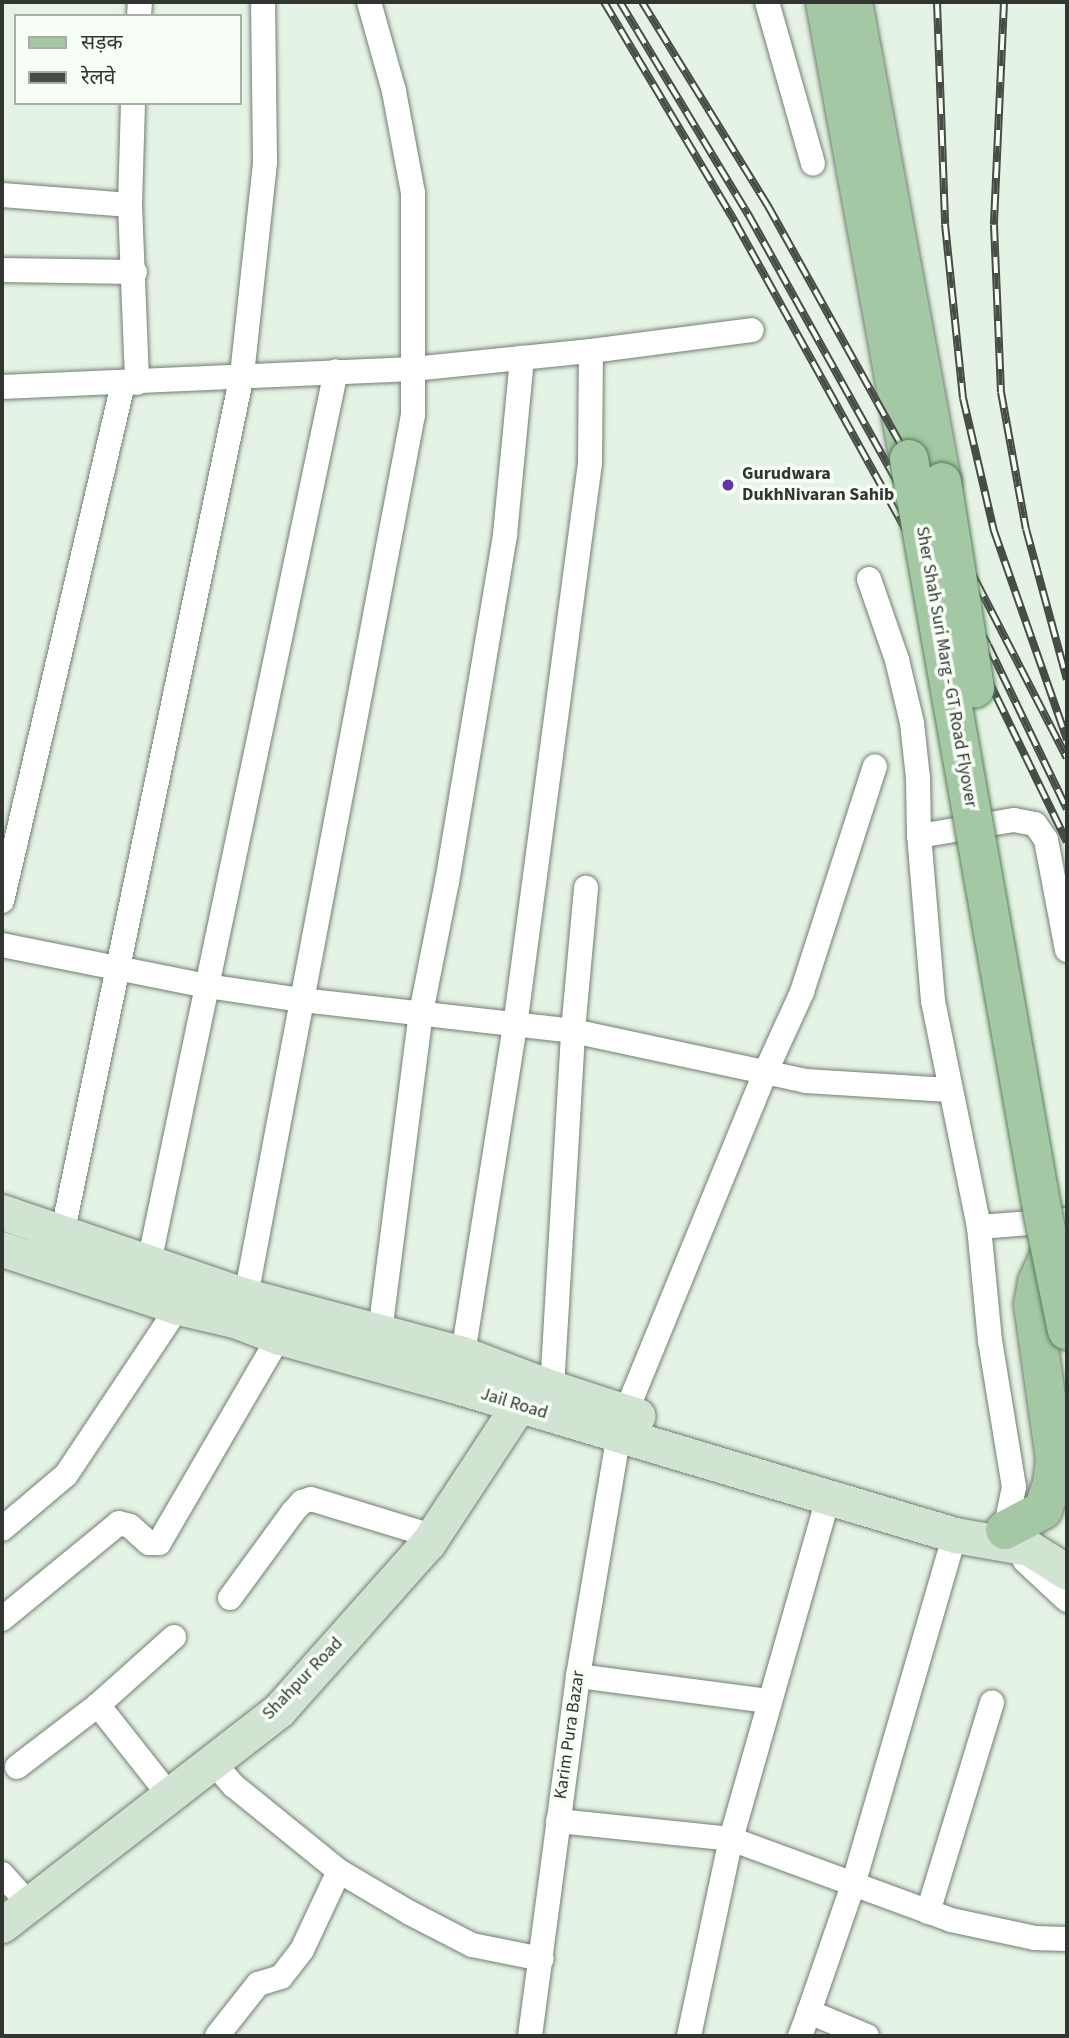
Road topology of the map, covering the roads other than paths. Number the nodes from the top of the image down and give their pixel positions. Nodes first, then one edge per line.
1 (263, 2) edge
2 (369, 2) edge
3 (767, 2) edge
4 (825, 2) edge
5 (853, 2) edge
6 (133, 105) edge
7 (813, 164) dead end
8 (2, 195) edge
9 (130, 205) junction
10 (2, 270) edge
11 (135, 272) junction
12 (752, 330) dead end
13 (591, 351) junction
14 (522, 358) junction
15 (413, 369) junction
16 (336, 371) junction
17 (242, 375) junction
18 (130, 384) junction
19 (2, 387) edge
20 (869, 579) dead end
21 (875, 766) dead end
22 (919, 836) junction
23 (586, 888) dead end
24 (2, 901) edge
25 (2, 945) edge
26 (1067, 950) edge
27 (117, 967) junction
28 (207, 986) junction
29 (302, 1000) junction
30 (421, 1013) junction
31 (515, 1026) junction
32 (573, 1031) junction
33 (765, 1073) junction
34 (949, 1090) junction
35 (1067, 1210) edge
36 (2, 1212) edge
37 (979, 1227) junction
38 (62, 1235) junction
39 (1059, 1236) edge
40 (2, 1249) edge
41 (149, 1263) junction
42 (246, 1296) junction
43 (178, 1307) junction
44 (1067, 1331) edge
45 (380, 1332) junction
46 (279, 1337) junction
47 (463, 1354) junction
48 (552, 1388) junction
49 (518, 1406) junction
50 (622, 1423) junction
51 (829, 1496) junction
52 (2, 1530) edge
53 (1021, 1532) junction
54 (955, 1535) junction
55 (432, 1536) junction
56 (1067, 1581) edge
57 (230, 1598) dead end
58 (2, 1619) edge
59 (174, 1637) dead end
60 (578, 1676) junction
61 (769, 1701) junction
62 (992, 1703) dead end
63 (98, 1704) junction
64 (212, 1761) junction
65 (17, 1767) dead end
66 (169, 1795) junction
67 (558, 1821) junction
68 (731, 1839) junction
69 (339, 1871) junction
70 (2, 1874) edge
71 (853, 1885) junction
72 (29, 1903) junction
73 (928, 1912) junction
74 (2, 1925) edge
75 (1067, 1939) edge
76 (542, 1959) junction
77 (809, 2012) junction
78 (217, 2036) edge
79 (530, 2036) edge
80 (689, 2036) edge
81 (800, 2036) edge
82 (867, 2036) edge

1 - 17 street
2 - 15 street
3 - 7 street
4 - 39 main road, Sher Shah Suri Marg - GT Road Flyover, bridge
5 - 35 main road, Sher Shah Suri Marg - GT Road Flyover, bridge
6 - 9 street
8 - 9 street
9 - 11 street
10 - 11 street
11 - 18 street
12 - 13 street
13 - 14 street
13 - 31 street
14 - 15 street
14 - 30 street
15 - 16 street
15 - 29 street
16 - 17 street
16 - 28 street
17 - 18 street
17 - 27 street
18 - 19 street
18 - 24 street
20 - 22 street
21 - 33 street, Karim Pura Bazar
22 - 26 street
22 - 34 street
23 - 32 street
25 - 27 street
27 - 28 street
27 - 38 street
28 - 29 street
28 - 41 street
29 - 30 street
29 - 42 street
30 - 31 street
30 - 45 street
31 - 32 street
31 - 47 street
32 - 33 street
32 - 48 street
33 - 34 street
33 - 50 street, Karim Pura Bazar
34 - 37 street
36 - 38 street, Jail Road
37 - 39 street
37 - 53 street
38 - 41 street, Jail Road
39 - 44 main road, Sher Shah Suri Marg - GT Road Flyover, bridge
39 - 53 main road
40 - 43 street, Jail Road
41 - 42 street, Jail Road
42 - 45 street, Jail Road
43 - 46 street, Jail Road
43 - 52 street
45 - 47 street, Jail Road
46 - 49 street, Jail Road
46 - 58 street
47 - 48 street, Jail Road
48 - 50 street, Jail Road
49 - 50 street, Jail Road
49 - 55 street, Shahpur Road
50 - 51 street, Jail Road
50 - 53 street, Jail Road
50 - 60 street, Karim Pura Bazar
51 - 54 street, Jail Road
51 - 61 street
53 - 54 street, Jail Road
53 - 56 street
54 - 71 street
55 - 57 street
55 - 64 street, Shahpur Road
59 - 63 street
60 - 61 street
60 - 67 street, Karim Pura Bazar
61 - 68 street
62 - 73 street
63 - 65 street
63 - 66 street
64 - 66 street, Shahpur Road
64 - 69 street
66 - 72 street, Shahpur Road
67 - 68 street
67 - 76 street, Karim Pura Bazar
68 - 71 street
68 - 80 street
69 - 76 street
69 - 78 street
70 - 72 street
71 - 73 street
71 - 77 street
72 - 74 street, Shahpur Road
73 - 75 street
76 - 79 street, Karim Pura Bazar
77 - 81 street
77 - 82 street

